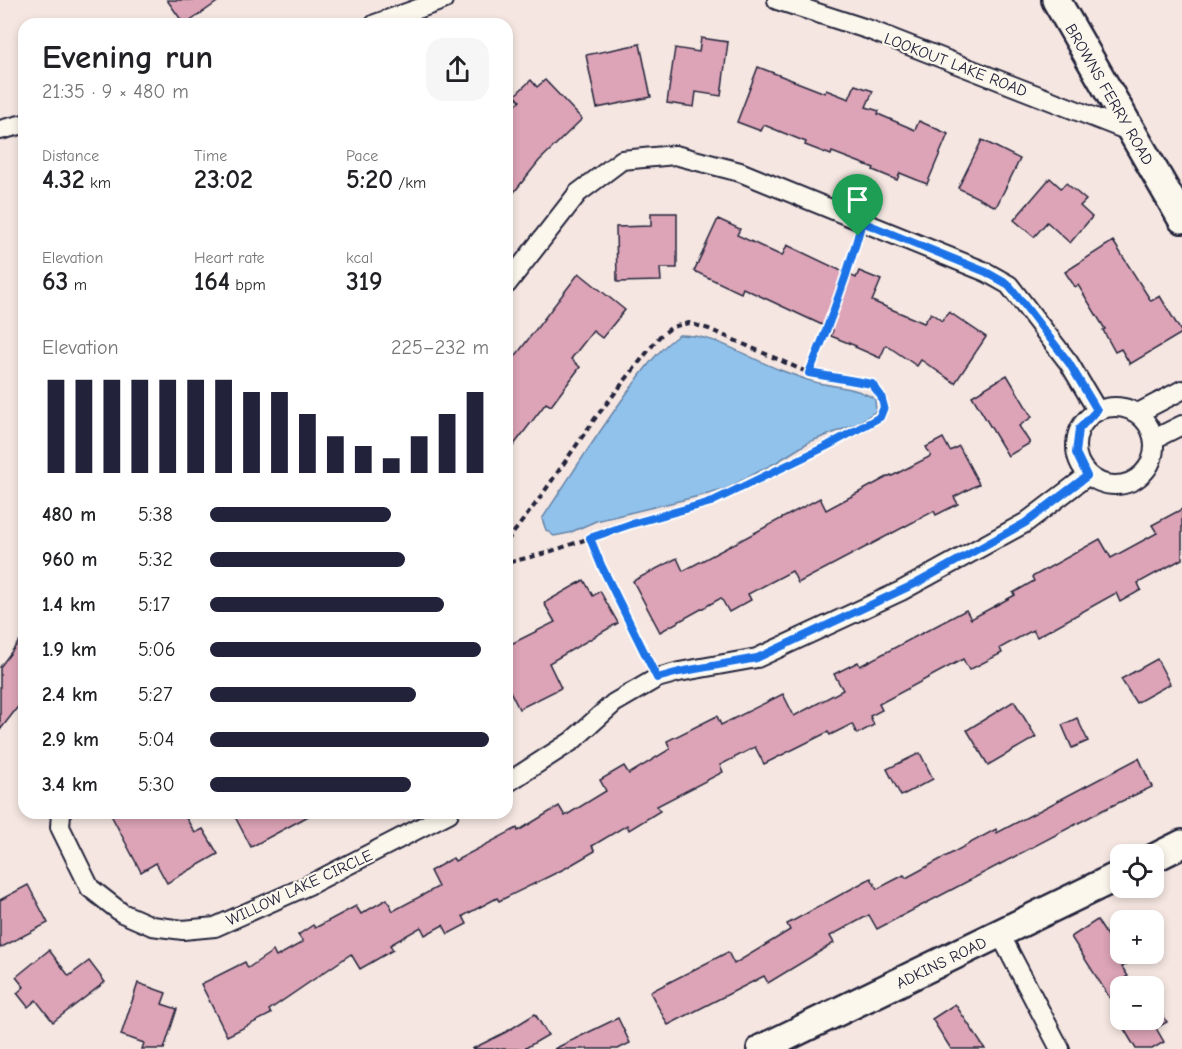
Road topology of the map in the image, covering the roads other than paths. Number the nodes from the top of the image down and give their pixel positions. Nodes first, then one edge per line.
1 (443, 0) edge
2 (777, 0) edge
3 (1056, 0) edge
4 (392, 18) edge
5 (18, 126) edge
6 (0, 130) edge
7 (1134, 133) junction
8 (1182, 219) edge
9 (513, 276) edge
10 (1182, 390) edge
11 (1097, 410) junction
12 (1138, 413) junction
13 (1182, 425) edge
14 (1154, 439) junction
15 (1087, 476) junction
16 (513, 779) edge
17 (61, 819) edge
18 (437, 819) edge
19 (1182, 844) edge
20 (1164, 853) edge
21 (1110, 880) edge
22 (1000, 934) junction
23 (761, 1049) edge
24 (1060, 1049) edge

1 - 4 street
2 - 7 street, LOOKOUT LAKE ROAD
3 - 7 street, BROWNS FERRY ROAD
5 - 6 street
7 - 8 street, BROWNS FERRY ROAD
9 - 11 street
10 - 12 street
11 - 12 street
11 - 15 street
12 - 14 street
13 - 14 street
14 - 15 street
15 - 16 street
17 - 18 street, WILLOW LAKE CIRCLE
19 - 20 street
21 - 22 street, ADKINS ROAD
22 - 23 street, ADKINS ROAD
22 - 24 street

